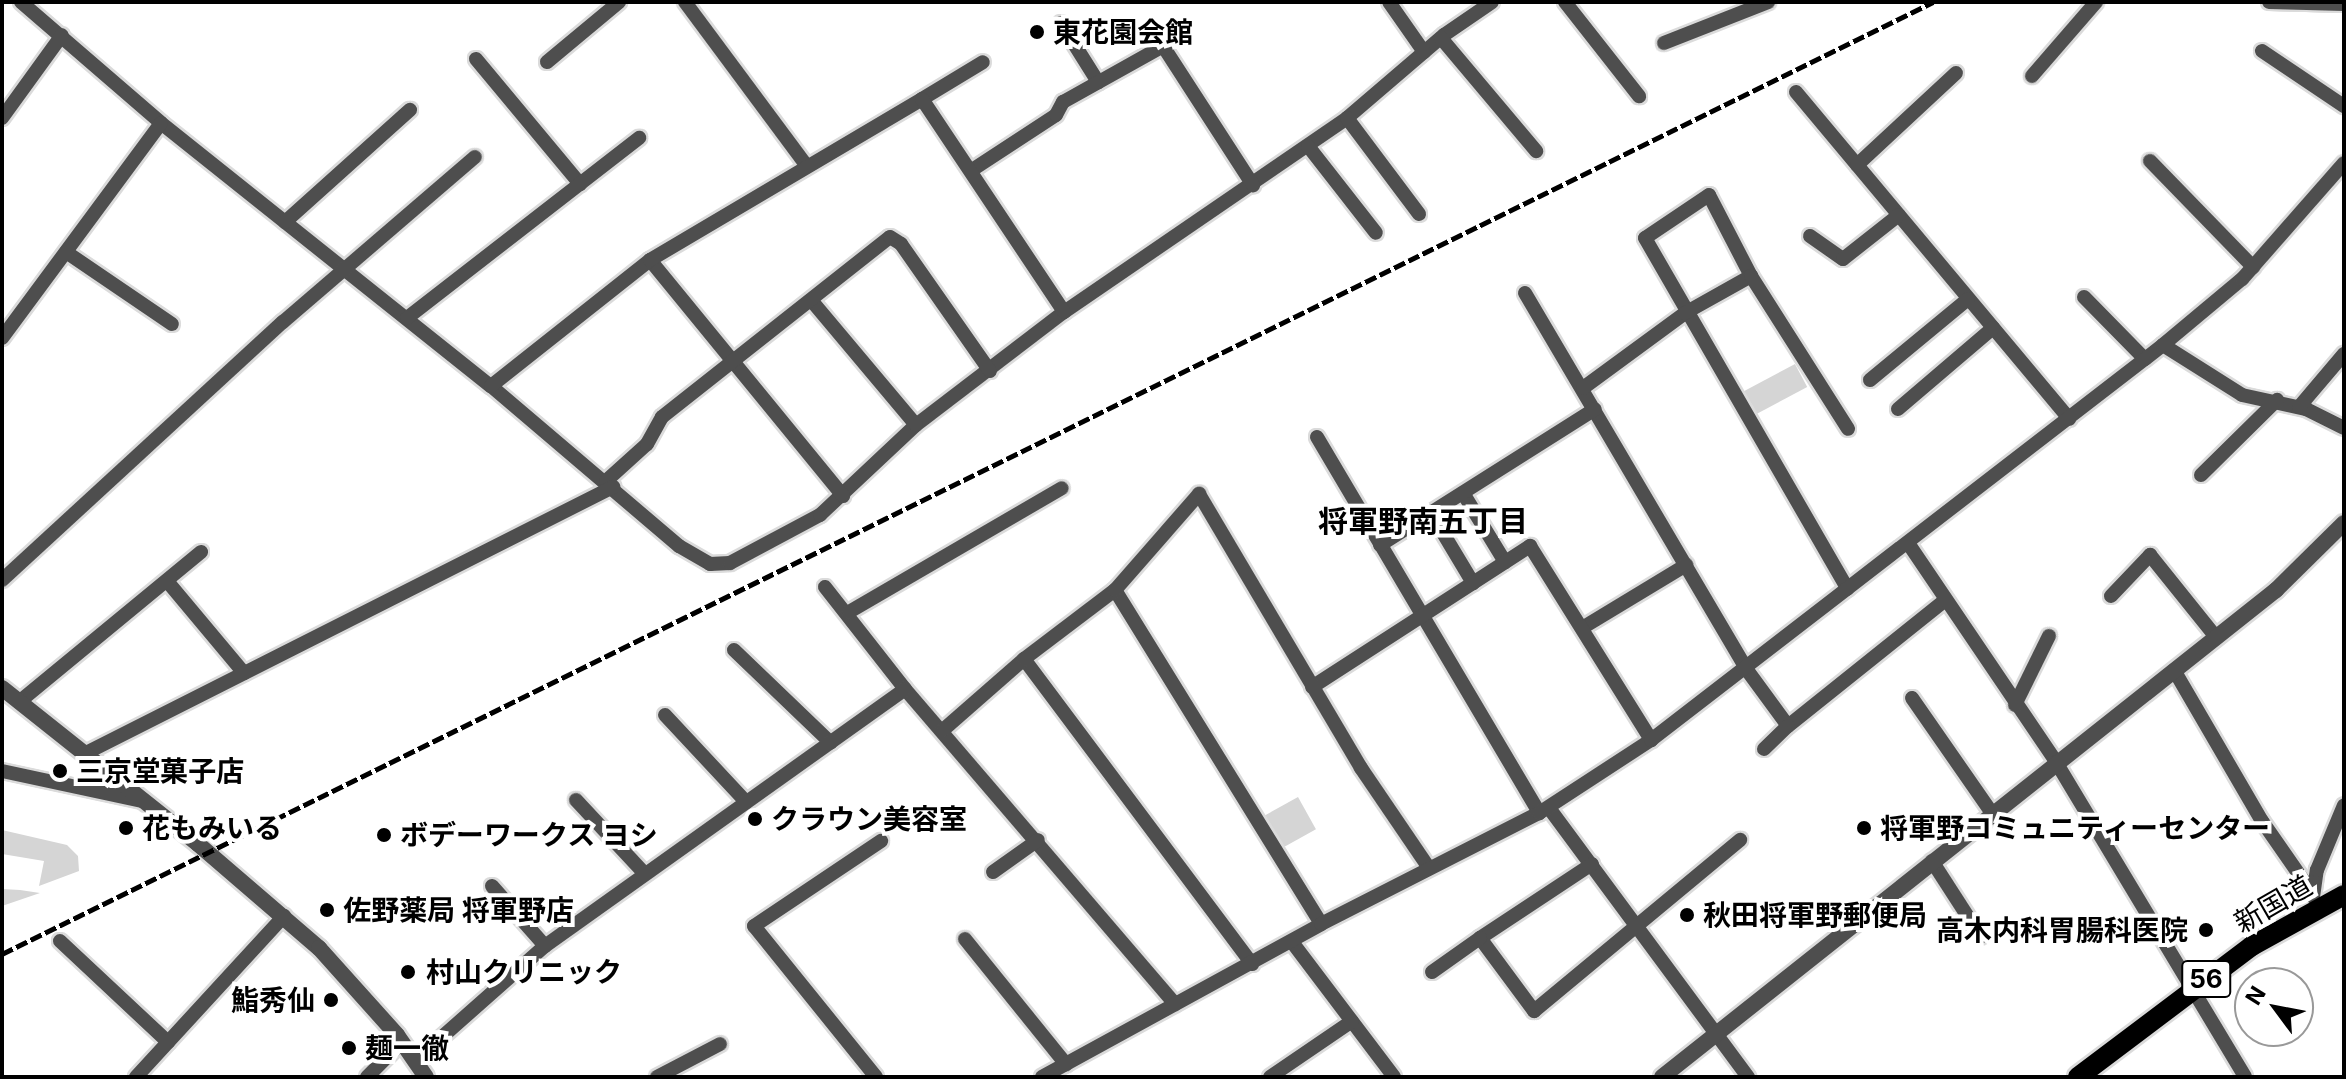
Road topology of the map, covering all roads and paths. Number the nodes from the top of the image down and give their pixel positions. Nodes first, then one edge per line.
1 (21, 2) edge
2 (619, 2) edge
3 (685, 2) edge
4 (1389, 2) edge
5 (1492, 2) edge
6 (1565, 2) edge
7 (1768, 2) edge
8 (2096, 2) edge
9 (2269, 2) edge
10 (2344, 4) edge
11 (1061, 23) dead end
12 (62, 35) junction
13 (1441, 38) junction
14 (1664, 43) dead end
15 (2262, 51) dead end
16 (1424, 52) junction
17 (476, 59) dead end
18 (547, 62) dead end
19 (983, 62) dead end
20 (1956, 73) dead end
21 (2032, 76) dead end
22 (1098, 82) junction
23 (1796, 92) dead end
24 (1639, 96) dead end
25 (922, 99) junction
26 (2344, 106) edge
27 (410, 110) dead end
28 (2, 118) edge
29 (1347, 118) junction
30 (161, 123) junction
31 (639, 138) dead end
32 (1308, 146) junction
33 (1536, 151) dead end
34 (475, 157) dead end
35 (2150, 161) dead end
36 (2344, 163) edge
37 (1857, 165) junction
38 (807, 166) junction
39 (972, 170) junction
40 (580, 184) junction
41 (1253, 185) junction
42 (1419, 214) dead end
43 (1899, 215) junction
44 (285, 222) junction
45 (1376, 233) dead end
46 (1810, 236) dead end
47 (66, 252) junction
48 (650, 260) junction
49 (2253, 267) junction
50 (345, 269) junction
51 (1751, 276) junction
52 (1525, 293) dead end
53 (2084, 297) dead end
54 (1968, 299) junction
55 (811, 300) junction
56 (1064, 312) junction
57 (1685, 313) junction
58 (407, 318) junction
59 (172, 324) dead end
60 (1993, 328) junction
61 (2, 338) edge
62 (2163, 345) junction
63 (2344, 354) edge
64 (2145, 359) junction
65 (732, 362) junction
66 (990, 371) junction
67 (1870, 380) dead end
68 (491, 386) junction
69 (1583, 388) junction
70 (2277, 400) junction
71 (2299, 407) junction
72 (1595, 409) junction
73 (1898, 409) dead end
74 (2069, 419) junction
75 (916, 425) junction
76 (2344, 428) edge
77 (1848, 429) dead end
78 (1317, 437) dead end
79 (2201, 475) dead end
80 (610, 484) junction
81 (1062, 488) dead end
82 (1463, 493) junction
83 (843, 496) junction
84 (1431, 513) junction
85 (2344, 523) edge
86 (1908, 543) junction
87 (1380, 545) junction
88 (201, 552) dead end
89 (1505, 562) junction
90 (1686, 565) junction
91 (2, 580) edge
92 (167, 581) junction
93 (1473, 583) junction
94 (825, 587) dead end
95 (1848, 589) junction
96 (1115, 590) junction
97 (2111, 596) dead end
98 (1944, 601) junction
99 (849, 612) junction
100 (1422, 617) junction
101 (1582, 628) junction
102 (2049, 636) dead end
103 (2216, 637) junction
104 (734, 650) dead end
105 (1024, 659) junction
106 (1747, 670) junction
107 (2174, 670) junction
108 (244, 673) junction
109 (1312, 687) junction
110 (2, 688) edge
111 (905, 689) junction
112 (1912, 698) dead end
113 (19, 702) junction
114 (2015, 705) junction
115 (665, 715) dead end
116 (1788, 726) junction
117 (943, 730) junction
118 (1651, 740) junction
119 (831, 743) junction
120 (1764, 749) dead end
121 (84, 754) junction
122 (2056, 762) junction
123 (2, 771) edge
124 (576, 800) dead end
125 (142, 801) junction
126 (746, 802) junction
127 (2344, 805) edge
128 (1544, 810) junction
129 (1992, 813) junction
130 (1038, 840) junction
131 (1740, 840) dead end
132 (881, 841) dead end
133 (1932, 861) junction
134 (1592, 864) junction
135 (1429, 868) junction
136 (993, 872) dead end
137 (644, 873) junction
138 (492, 886) dead end
139 (2344, 895) edge
140 (2314, 899) junction
141 (284, 916) junction
142 (1321, 924) junction
143 (1636, 924) junction
144 (1981, 937) dead end
145 (1480, 938) junction
146 (965, 939) dead end
147 (60, 941) dead end
148 (1292, 942) junction
149 (545, 946) junction
150 (1252, 964) junction
151 (1432, 972) dead end
152 (2194, 988) junction
153 (1175, 1004) junction
154 (1352, 1021) junction
155 (1718, 1032) junction
156 (168, 1042) junction
157 (402, 1042) junction
158 (720, 1044) dead end
159 (416, 1060) junction
160 (1066, 1064) junction
161 (1046, 1076) edge
162 (136, 1077) edge
163 (367, 1077) edge
164 (426, 1077) edge
165 (657, 1077) edge
166 (876, 1077) edge
167 (1270, 1077) edge
168 (1394, 1077) edge
169 (1662, 1077) edge
170 (1748, 1077) edge
171 (2078, 1077) edge
172 (2245, 1077) edge

1 - 12 street
2 - 18 street
3 - 38 street
4 - 16 street
5 - 13 street
6 - 24 street
7 - 14 street
8 - 21 street
9 - 10 street
11 - 22 street
12 - 28 street
12 - 30 street
13 - 16 street
13 - 33 street
15 - 26 street
16 - 29 street
17 - 40 street
19 - 25 street
20 - 37 street
22 - 39 street
22 - 41 street
23 - 37 street
25 - 38 street
25 - 39 street
27 - 44 street
29 - 32 street
29 - 42 street
30 - 44 street
30 - 47 street
31 - 40 street
32 - 41 street
32 - 45 street
34 - 50 street
35 - 49 street
36 - 49 street
37 - 43 street
38 - 48 street
39 - 56 street
40 - 58 street
41 - 56 street
43 - 46 street
43 - 54 street
44 - 50 street
47 - 59 street
47 - 61 street
48 - 65 street
48 - 68 street
49 - 62 street
50 - 58 street
50 - 91 street
51 - 57 street
51 - 57 street
51 - 77 street
52 - 69 street
53 - 64 street
54 - 60 street
54 - 67 street
55 - 65 street
55 - 66 street
55 - 75 street
56 - 66 street
57 - 69 street
57 - 95 street
58 - 68 street
60 - 73 street
60 - 74 street
62 - 64 street
62 - 70 street
63 - 71 street
64 - 74 street
65 - 80 street
65 - 83 street
66 - 75 street
68 - 80 street
69 - 72 street
70 - 71 street
70 - 79 street
71 - 76 street
72 - 82 street
72 - 90 street
74 - 86 street
75 - 83 street
78 - 87 street
80 - 83 street
80 - 108 street
81 - 99 street
82 - 84 street
82 - 89 street
84 - 87 street
84 - 93 street
85 - 103 street
86 - 95 street
86 - 98 street
87 - 100 street
88 - 92 street
89 - 93 street
89 - 101 street
90 - 101 street
90 - 106 street
92 - 108 street
92 - 113 street
93 - 100 street
94 - 99 street
95 - 106 street
96 - 105 street
96 - 109 street
96 - 142 street
97 - 103 street
98 - 114 street
98 - 116 street
99 - 111 street
100 - 109 street
100 - 128 street
101 - 118 street
102 - 114 street
103 - 107 street
104 - 119 street
105 - 117 street
105 - 150 street
106 - 116 street
106 - 118 street
107 - 122 street
107 - 140 street
108 - 121 street
109 - 135 street
110 - 113 street
111 - 117 street
111 - 119 street
112 - 129 street
113 - 121 street
114 - 122 street
115 - 126 street
116 - 120 street
117 - 130 street
118 - 128 street
119 - 126 street
121 - 125 street
122 - 129 street
122 - 152 street
123 - 125 street
124 - 137 street
125 - 141 street
126 - 137 street
127 - 140 street
128 - 134 street
128 - 135 street
129 - 133 street
130 - 136 street
130 - 153 street
131 - 143 street
132 - 166 street
133 - 144 street
133 - 155 street
134 - 143 street
134 - 145 street
135 - 142 street
137 - 149 street
138 - 149 street
139 - 140 main road, 新国道 / 56
140 - 152 main road, 新国道 / 56
141 - 156 street
141 - 157 street
142 - 148 street
143 - 145 street
143 - 155 street
145 - 151 street
146 - 160 street
147 - 156 street
148 - 150 street
148 - 154 street
149 - 159 street
150 - 153 street
152 - 171 main road, 新国道 / 56
152 - 172 street
153 - 160 street
154 - 167 street
154 - 168 street
155 - 169 street
155 - 170 street
156 - 162 street
157 - 159 street
157 - 163 street
158 - 165 street
159 - 164 street
160 - 161 street

